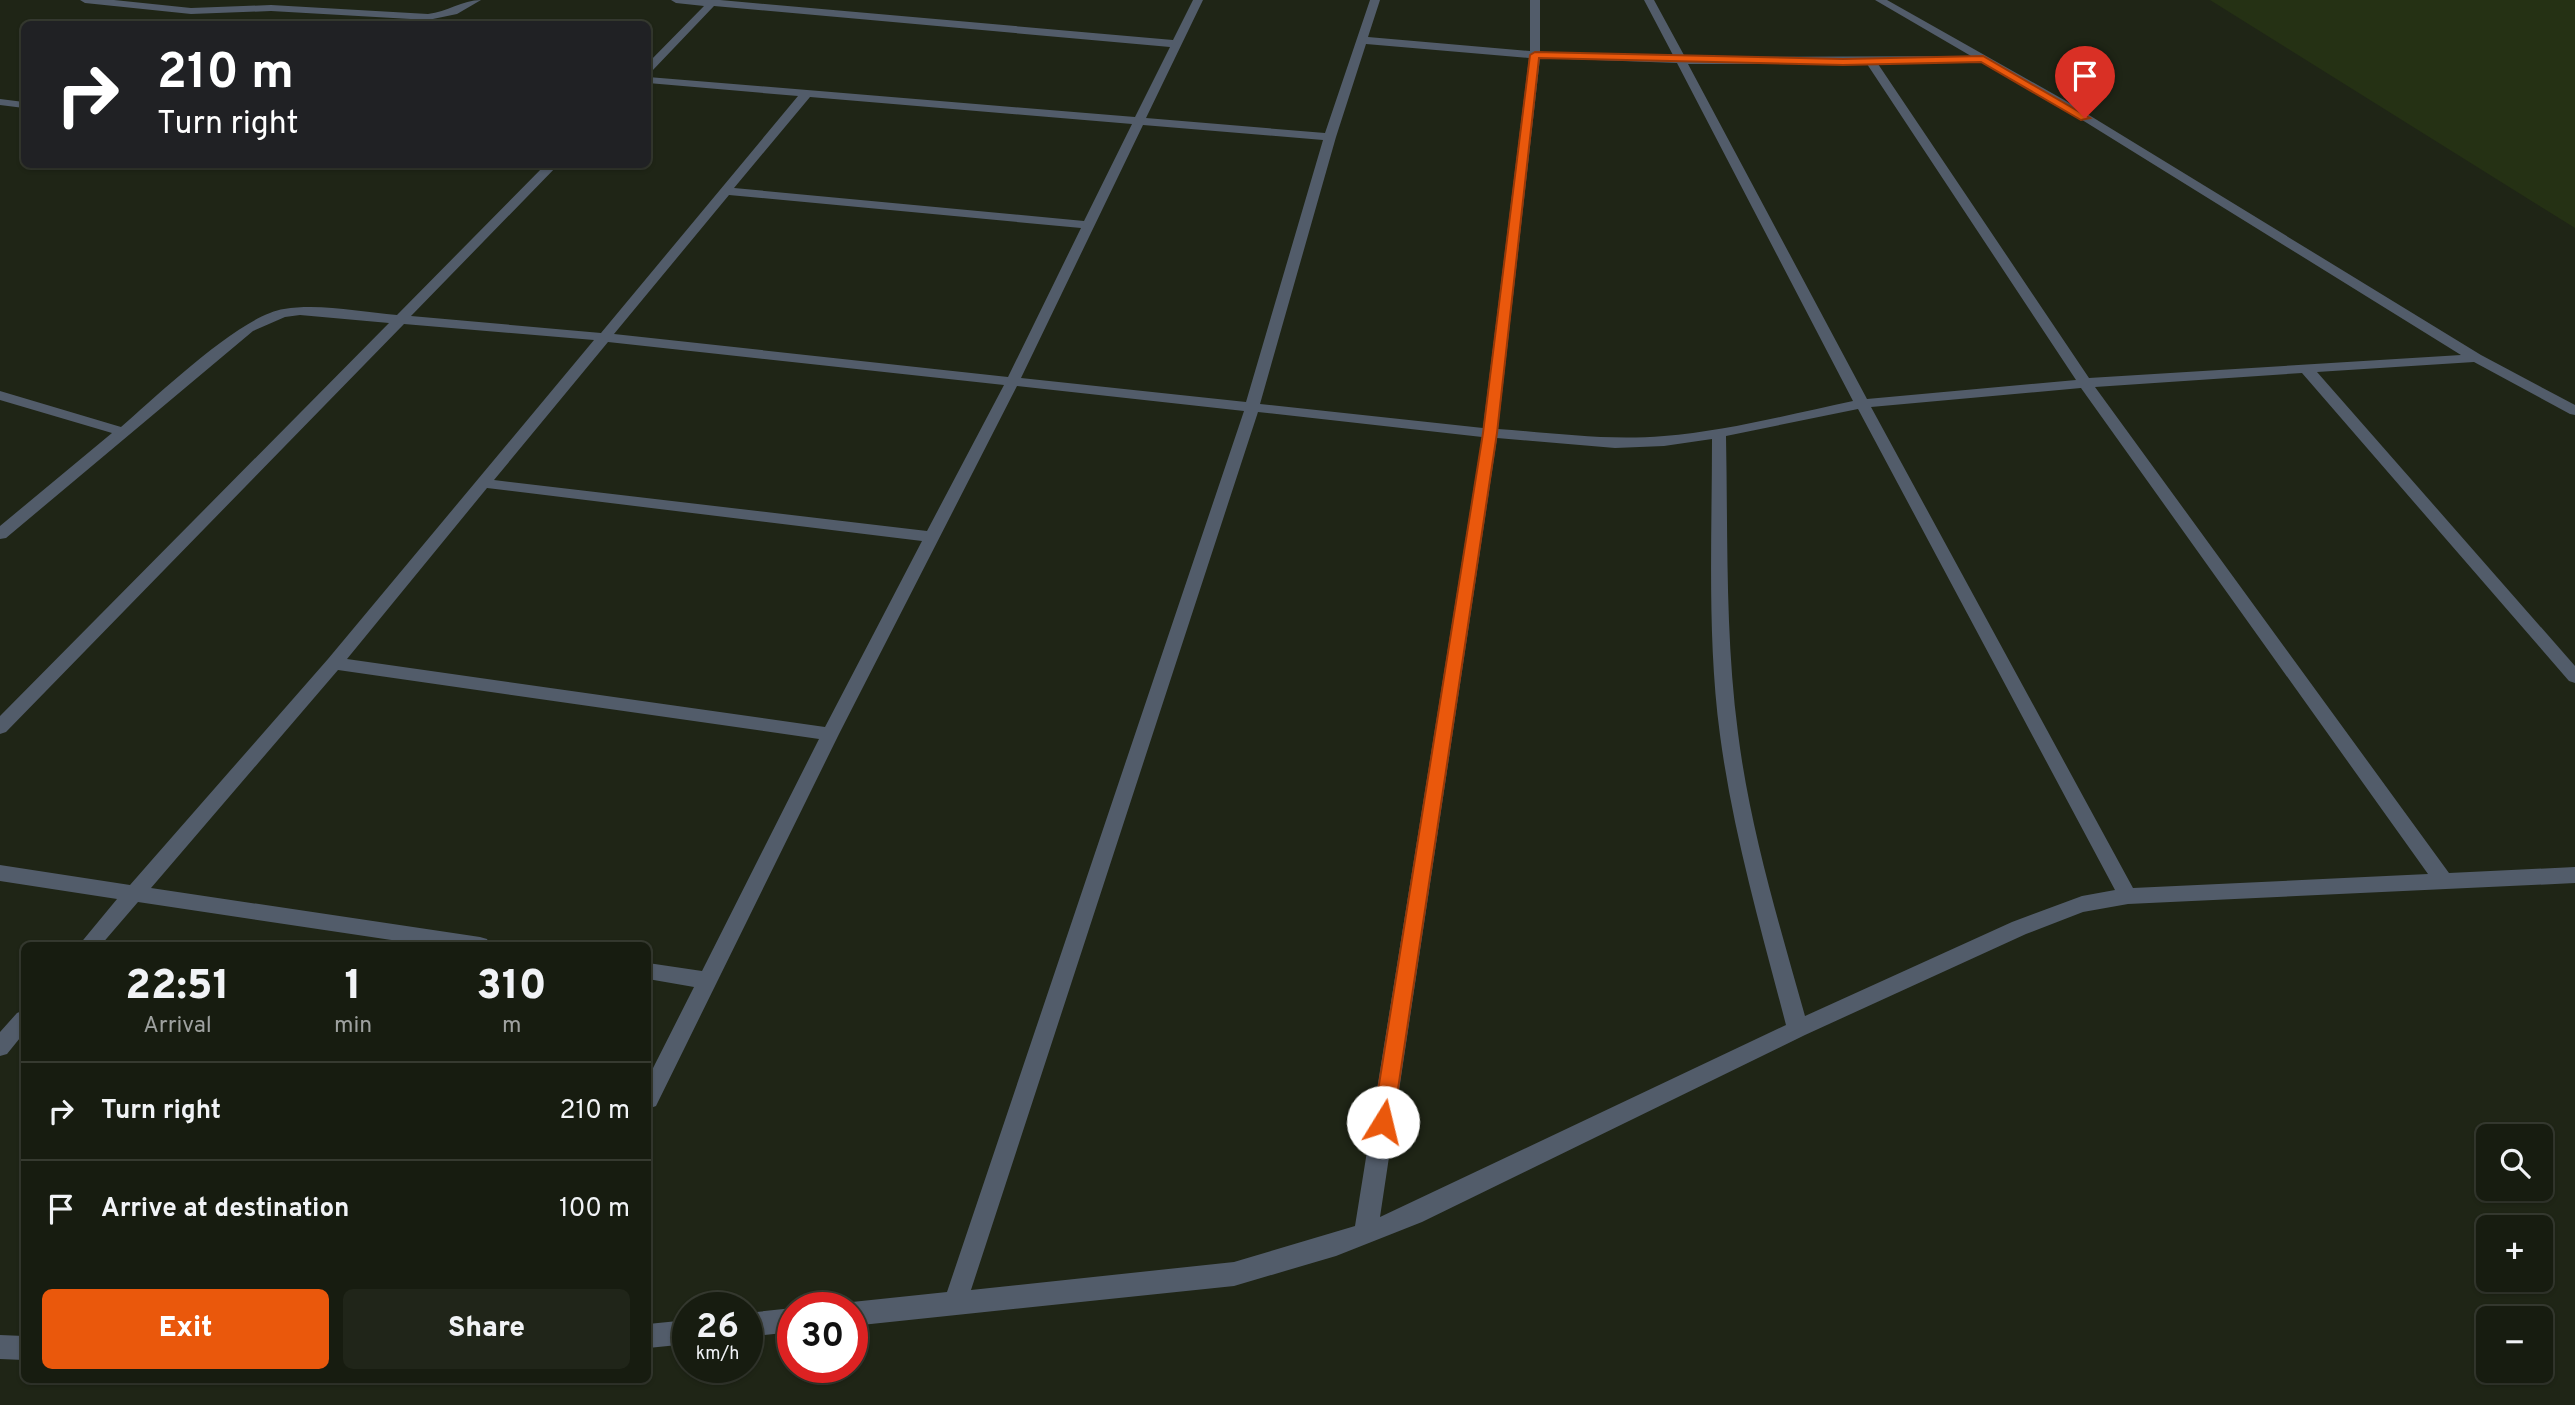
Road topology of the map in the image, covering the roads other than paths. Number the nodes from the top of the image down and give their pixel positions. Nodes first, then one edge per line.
1 (85, 0) edge
2 (476, 0) edge
3 (676, 0) edge
4 (1198, 0) edge
5 (1375, 0) edge
6 (1535, 0) edge
7 (1649, 0) edge
8 (1880, 0) edge
9 (714, 2) edge
10 (1362, 40) junction
11 (1177, 44) junction
12 (1535, 55) junction
13 (1983, 59) junction
14 (1679, 60) junction
15 (1871, 62) junction
16 (651, 66) edge
17 (651, 80) edge
18 (806, 94) junction
19 (0, 102) edge
20 (21, 105) edge
21 (1140, 123) junction
22 (1330, 137) junction
23 (549, 168) edge
24 (726, 191) junction
25 (1089, 225) junction
26 (400, 318) junction
27 (603, 337) junction
28 (2476, 358) junction
29 (2306, 369) junction
30 (1012, 382) junction
31 (2085, 383) junction
32 (0, 395) edge
33 (1862, 404) junction
34 (1252, 408) junction
35 (2575, 411) edge
36 (122, 432) junction
37 (1490, 433) junction
38 (1719, 433) junction
39 (482, 483) junction
40 (0, 534) edge
41 (932, 537) junction
42 (334, 663) junction
43 (2575, 677) edge
44 (0, 727) edge
45 (830, 734) junction
46 (0, 873) edge
47 (2575, 874) edge
48 (2445, 883) junction
49 (135, 892) junction
50 (2128, 896) junction
51 (92, 942) edge
52 (460, 942) edge
53 (651, 971) edge
54 (707, 980) junction
55 (21, 1022) edge
56 (1798, 1029) junction
57 (0, 1047) edge
58 (651, 1093) edge
59 (1366, 1232) junction
60 (955, 1303) junction
61 (868, 1312) edge
62 (672, 1334) edge
63 (651, 1336) edge
64 (0, 1347) edge
65 (21, 1348) edge

1 - 2 street
3 - 9 street
4 - 11 street
5 - 10 street
6 - 12 street
7 - 14 street
8 - 13 street
9 - 11 street
9 - 16 street
10 - 12 street
10 - 22 street
11 - 21 street
12 - 14 street
12 - 37 street
13 - 15 street
13 - 28 street
14 - 15 street
14 - 33 street
15 - 31 street
17 - 18 street
18 - 21 street
18 - 24 street
19 - 20 street
21 - 22 street
21 - 25 street
22 - 34 street
23 - 26 street
24 - 25 street
24 - 27 street
25 - 30 street
26 - 27 street
26 - 36 street
26 - 44 street
27 - 30 street
27 - 39 street
28 - 29 street
28 - 35 street
29 - 31 street
29 - 43 street
30 - 34 street
30 - 41 street
31 - 33 street
31 - 48 street
32 - 36 street
33 - 38 street
33 - 50 street
34 - 37 street
34 - 60 street
36 - 40 street
37 - 38 street
37 - 59 street
38 - 56 street
39 - 41 street
39 - 42 street
41 - 45 street
42 - 45 street
42 - 49 street
45 - 54 street
46 - 49 street
47 - 48 street
48 - 50 street
49 - 51 street
49 - 52 street
50 - 56 street
53 - 54 street
54 - 58 street
55 - 57 street
56 - 59 street
59 - 60 street
60 - 61 street
62 - 63 street
64 - 65 street

